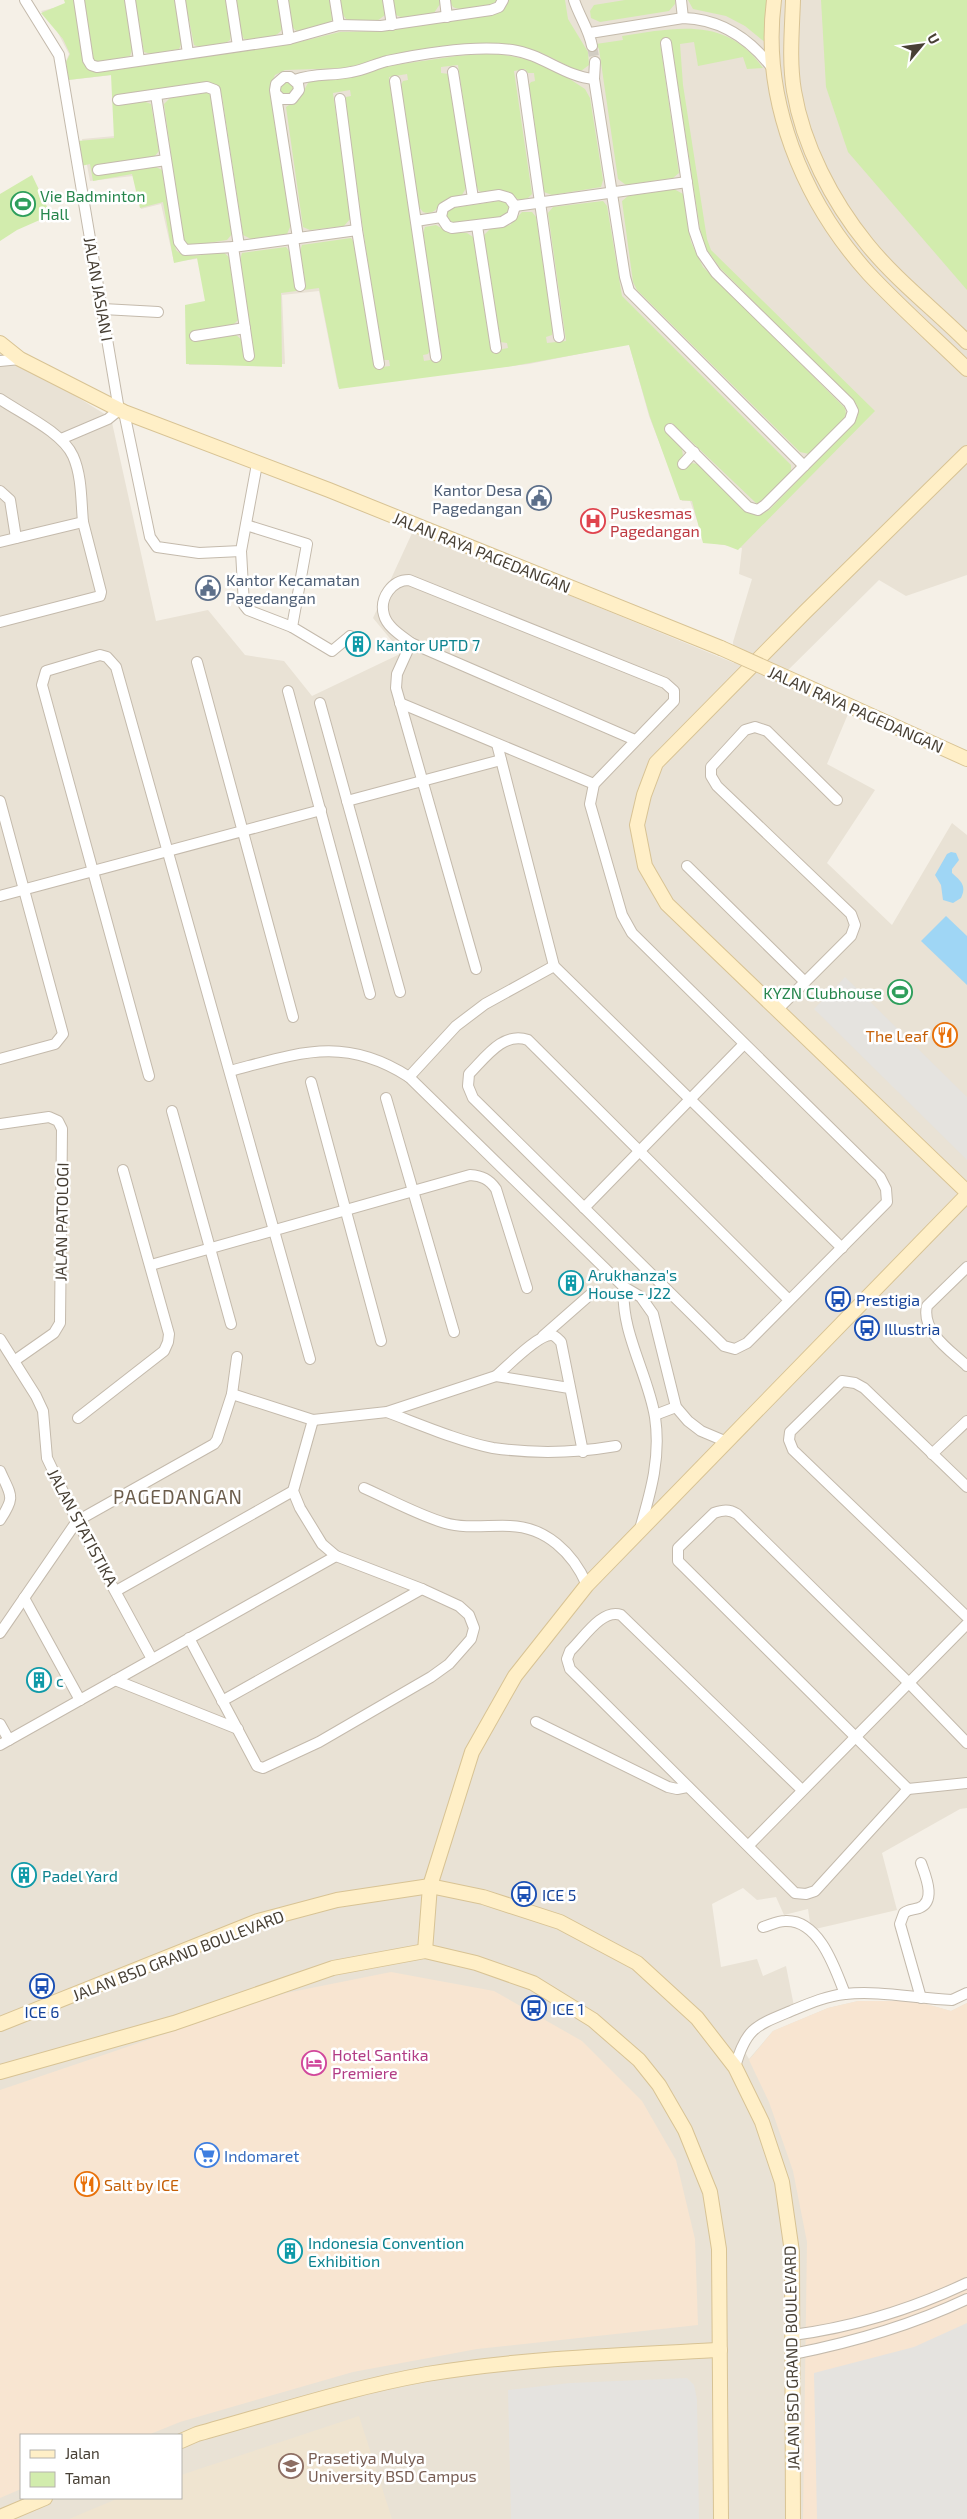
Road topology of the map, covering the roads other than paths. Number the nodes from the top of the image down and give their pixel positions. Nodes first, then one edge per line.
1 (25, 0) edge
2 (79, 0) edge
3 (130, 0) edge
4 (180, 0) edge
5 (231, 0) edge
6 (283, 0) edge
7 (335, 0) edge
8 (388, 0) edge
9 (445, 0) edge
10 (503, 0) edge
11 (574, 0) edge
12 (681, 0) edge
13 (774, 0) edge
14 (793, 0) edge
15 (447, 17) junction
16 (683, 18) junction
17 (339, 25) junction
18 (392, 25) junction
19 (590, 33) junction
20 (289, 39) junction
21 (666, 43) dead end
22 (238, 46) junction
23 (592, 46) tunnel mouth
24 (188, 53) junction
25 (139, 60) junction
26 (595, 62) tunnel mouth
27 (774, 69) junction
28 (453, 72) dead end
29 (522, 75) dead end
30 (594, 79) junction
31 (295, 80) junction
32 (394, 81) dead end
33 (156, 95) junction
34 (277, 95) junction
35 (340, 99) dead end
36 (118, 100) dead end
37 (166, 160) junction
38 (98, 170) dead end
39 (687, 182) junction
40 (612, 193) junction
41 (473, 198) junction
42 (540, 203) junction
43 (515, 206) junction
44 (441, 217) junction
45 (416, 221) junction
46 (477, 226) junction
47 (357, 230) junction
48 (296, 238) junction
49 (236, 246) junction
50 (300, 286) dead end
51 (103, 309) junction
52 (158, 312) dead end
53 (245, 328) junction
54 (196, 336) dead end
55 (559, 337) dead end
56 (967, 342) edge
57 (0, 343) edge
58 (496, 348) dead end
59 (249, 356) dead end
60 (436, 357) dead end
61 (20, 359) junction
62 (0, 361) edge
63 (379, 364) dead end
64 (967, 369) edge
65 (0, 399) edge
66 (121, 411) junction
67 (670, 429) dead end
68 (61, 439) junction
69 (694, 452) junction
70 (967, 453) edge
71 (257, 464) junction
72 (683, 464) dead end
73 (804, 466) junction
74 (0, 491) edge
75 (83, 522) junction
76 (246, 525) junction
77 (16, 538) junction
78 (0, 542) edge
79 (242, 551) junction
80 (0, 622) edge
81 (292, 627) junction
82 (350, 636) dead end
83 (411, 643) junction
84 (197, 662) dead end
85 (288, 692) dead end
86 (320, 703) dead end
87 (400, 703) junction
88 (635, 740) junction
89 (497, 744) junction
90 (967, 759) edge
91 (501, 760) junction
92 (422, 781) junction
93 (594, 784) junction
94 (837, 800) dead end
95 (0, 801) edge
96 (347, 802) junction
97 (321, 810) junction
98 (243, 831) junction
99 (168, 851) junction
100 (687, 866) dead end
101 (93, 871) junction
102 (24, 890) junction
103 (0, 896) edge
104 (554, 966) junction
105 (476, 969) dead end
106 (805, 982) junction
107 (400, 992) dead end
108 (370, 994) dead end
109 (778, 1010) junction
110 (293, 1017) dead end
111 (744, 1044) junction
112 (0, 1059) edge
113 (230, 1071) junction
114 (149, 1076) dead end
115 (410, 1077) junction
116 (311, 1082) dead end
117 (386, 1098) dead end
118 (690, 1098) junction
119 (172, 1112) dead end
120 (0, 1124) edge
121 (639, 1150) junction
122 (123, 1170) dead end
123 (413, 1191) junction
124 (967, 1194) edge
125 (584, 1208) junction
126 (346, 1210) junction
127 (274, 1230) junction
128 (842, 1248) junction
129 (210, 1249) junction
130 (151, 1265) junction
131 (967, 1267) edge
132 (624, 1287) junction
133 (527, 1288) dead end
134 (592, 1293) dead end
135 (789, 1300) junction
136 (231, 1324) dead end
137 (454, 1332) dead end
138 (540, 1338) junction
139 (0, 1339) edge
140 (381, 1341) dead end
141 (237, 1357) dead end
142 (310, 1359) dead end
143 (14, 1361) junction
144 (967, 1366) edge
145 (496, 1376) junction
146 (569, 1388) junction
147 (232, 1394) junction
148 (676, 1407) junction
149 (388, 1412) junction
150 (655, 1415) junction
151 (78, 1418) dead end
152 (313, 1420) junction
153 (967, 1421) edge
154 (727, 1442) junction
155 (616, 1446) dead end
156 (583, 1452) junction
157 (932, 1454) junction
158 (0, 1471) edge
159 (967, 1487) edge
160 (364, 1488) dead end
161 (293, 1491) junction
162 (0, 1520) edge
163 (77, 1521) junction
164 (638, 1532) junction
165 (336, 1556) junction
166 (587, 1585) junction
167 (422, 1589) junction
168 (116, 1591) junction
169 (24, 1598) junction
170 (966, 1617) edge
171 (0, 1633) edge
172 (190, 1638) junction
173 (152, 1659) junction
174 (115, 1680) junction
175 (909, 1683) junction
176 (80, 1700) junction
177 (222, 1701) junction
178 (536, 1722) dead end
179 (0, 1724) edge
180 (238, 1729) junction
181 (855, 1736) junction
182 (4, 1742) edge
183 (967, 1743) edge
184 (967, 1783) edge
185 (686, 1787) junction
186 (908, 1789) junction
187 (802, 1790) junction
188 (749, 1845) junction
189 (921, 1863) dead end
190 (430, 1886) junction
191 (763, 1927) dead end
192 (425, 1951) junction
193 (967, 1993) edge
194 (845, 1994) junction
195 (921, 1998) junction
196 (0, 2024) edge
197 (735, 2067) junction
198 (0, 2072) edge
199 (967, 2283) edge
200 (967, 2298) edge
201 (931, 2300) junction
202 (936, 2313) junction
203 (793, 2335) junction
204 (720, 2350) junction
205 (793, 2354) junction
206 (182, 2440) edge
207 (43, 2499) edge
208 (0, 2517) edge
209 (721, 2519) edge
210 (793, 2519) edge

1 - 51 street, JALAN JASIAN I
2 - 25 street
3 - 25 street
4 - 24 street
5 - 22 street
6 - 20 street
7 - 17 street
8 - 18 street
9 - 15 street
10 - 15 street
11 - 19 street
12 - 16 street
13 - 27 street
14 - 56 street
15 - 18 street
16 - 19 street
16 - 27 street
17 - 18 street
17 - 20 street
19 - 23 street
20 - 22 street
21 - 39 street
22 - 24 street
24 - 25 street
26 - 30 street
27 - 64 street
28 - 41 street
29 - 42 street
30 - 31 street
30 - 40 street
31 - 34 street
31 - 34 street
32 - 45 street
33 - 36 street
33 - 37 street
33 - 49 street
34 - 48 street
35 - 47 street
37 - 38 street
37 - 49 street
39 - 40 street
39 - 73 street
40 - 42 street
40 - 73 street
41 - 43 street
41 - 44 street
42 - 43 street
42 - 55 street
43 - 46 street
44 - 45 street
44 - 46 street
45 - 60 street
46 - 58 street
47 - 48 street
47 - 63 street
48 - 49 street
48 - 50 street
49 - 53 street
51 - 52 street
51 - 66 street, JALAN JASIAN I
53 - 54 street
53 - 59 street
57 - 61 street, JALAN RAYA PAGEDANGAN
61 - 62 street
61 - 66 street, JALAN RAYA PAGEDANGAN
65 - 68 street
66 - 68 street
66 - 71 street, JALAN RAYA PAGEDANGAN
66 - 79 street, JALAN JASIAN I
67 - 69 street
68 - 75 street
69 - 72 street
69 - 73 street
70 - 109 street
71 - 76 street
71 - 90 street, JALAN RAYA PAGEDANGAN, bridge
74 - 77 street
75 - 77 street
75 - 80 street
76 - 79 street
76 - 81 street
77 - 78 street
79 - 81 street
81 - 82 street
83 - 87 street
83 - 88 street
83 - 88 street
84 - 98 street
85 - 97 street
86 - 96 street
87 - 89 street
87 - 92 street
88 - 93 street
89 - 91 street
89 - 93 street
91 - 92 street
91 - 104 street
92 - 96 street
92 - 105 street
93 - 111 street
94 - 106 street
95 - 102 street
96 - 107 street
97 - 98 street
97 - 108 street
98 - 99 street
98 - 110 street
99 - 101 street
99 - 101 street
99 - 113 street
100 - 106 street
101 - 102 street
101 - 114 street
102 - 103 street
102 - 112 street
104 - 115 street
104 - 118 street
106 - 109 street
109 - 124 street
111 - 118 street
111 - 128 street
113 - 115 street
113 - 127 street
115 - 132 street
116 - 126 street
117 - 123 street
118 - 121 street
118 - 128 street
119 - 129 street
120 - 143 street, JALAN PATOLOGI
121 - 125 street
121 - 125 street
121 - 135 street
122 - 130 street
123 - 126 street
123 - 133 street
123 - 137 street
124 - 154 street
125 - 135 street
126 - 127 street
126 - 140 street
127 - 129 street
127 - 142 street
128 - 135 street
129 - 130 street
129 - 136 street
130 - 151 street
131 - 144 street
132 - 148 street
132 - 150 street
134 - 138 street
138 - 145 street
138 - 146 street
139 - 143 street, JALAN STATISTIKA
141 - 147 street
143 - 163 street, JALAN STATISTIKA
145 - 146 street
145 - 149 street
146 - 156 street
147 - 152 street
147 - 163 street
148 - 150 street
148 - 154 street
149 - 152 street
149 - 156 street
150 - 164 street
152 - 161 street
153 - 157 street
154 - 164 street
155 - 156 street
157 - 159 street
157 - 170 street
158 - 162 street
160 - 166 street
161 - 165 street
161 - 168 street
163 - 168 street, JALAN STATISTIKA
163 - 169 street
164 - 166 street
165 - 167 street
165 - 172 street
166 - 190 street
167 - 177 street
167 - 180 street
168 - 173 street, JALAN STATISTIKA
169 - 171 street
169 - 176 street
170 - 175 street
172 - 173 street
172 - 177 street
173 - 174 street
174 - 176 street
174 - 180 street
175 - 181 street
175 - 181 street
175 - 183 street
176 - 182 street
177 - 180 street
178 - 185 street
179 - 182 street
181 - 186 street
181 - 187 street
184 - 186 street
185 - 187 street
185 - 188 street
186 - 188 street
187 - 188 street
189 - 195 street
190 - 192 street
190 - 196 street, JALAN BSD GRAND BOULEVARD
190 - 197 street, JALAN BSD GRAND BOULEVARD
191 - 194 street
192 - 198 street
192 - 204 street
193 - 195 street
194 - 195 street
194 - 197 street
197 - 203 street, JALAN BSD GRAND BOULEVARD
199 - 201 street
200 - 202 street
201 - 202 street
201 - 203 street
202 - 205 street
203 - 205 street, JALAN BSD GRAND BOULEVARD
204 - 206 street
204 - 209 street
205 - 210 street, JALAN BSD GRAND BOULEVARD
207 - 208 street

